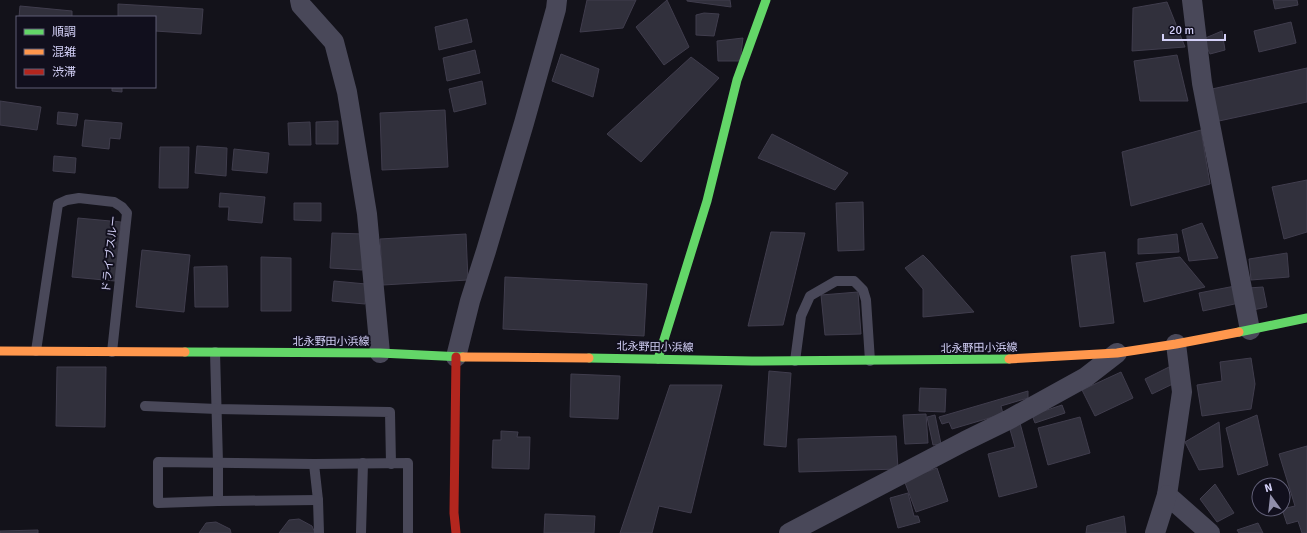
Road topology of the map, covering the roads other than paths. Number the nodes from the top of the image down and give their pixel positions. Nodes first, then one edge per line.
1 (300, 0) edge
2 (557, 0) edge
3 (766, 0) edge
4 (1192, 0) edge
5 (1307, 318) edge
6 (1250, 330) junction
7 (1176, 344) junction
8 (0, 351) edge
9 (36, 351) junction
10 (112, 352) junction
11 (215, 352) junction
12 (380, 353) junction
13 (1117, 353) junction
14 (456, 357) junction
15 (658, 359) junction
16 (795, 361) junction
17 (870, 361) junction
18 (145, 406) dead end
19 (217, 409) junction
20 (218, 463) junction
21 (363, 463) junction
22 (314, 464) junction
23 (392, 464) junction
24 (1167, 495) junction
25 (318, 500) junction
26 (218, 501) junction
27 (319, 533) edge
28 (361, 533) edge
29 (408, 533) edge
30 (456, 533) edge
31 (788, 533) edge
32 (1155, 533) edge
33 (1210, 533) edge

1 - 12 street
2 - 14 street
3 - 15 main road
4 - 6 street
5 - 6 main road, 北永野田小浜線
6 - 7 main road, 北永野田小浜線
7 - 13 main road, 北永野田小浜線
7 - 24 street
8 - 9 main road, 北永野田小浜線
9 - 10 main road, 北永野田小浜線
9 - 10 lane, ドライブスルー
10 - 11 main road, 北永野田小浜線
11 - 12 main road, 北永野田小浜線
11 - 19 lane
12 - 14 main road, 北永野田小浜線
13 - 17 main road, 北永野田小浜線
13 - 31 street
14 - 15 main road, 北永野田小浜線
14 - 30 main road
15 - 16 main road, 北永野田小浜線
16 - 17 main road, 北永野田小浜線
16 - 17 lane
18 - 19 lane
19 - 20 lane
19 - 23 lane
20 - 22 lane
20 - 26 lane
20 - 26 lane
21 - 22 lane
21 - 23 lane
21 - 28 lane
22 - 25 lane
23 - 29 lane
24 - 32 street
24 - 33 street
25 - 26 lane
25 - 27 lane

